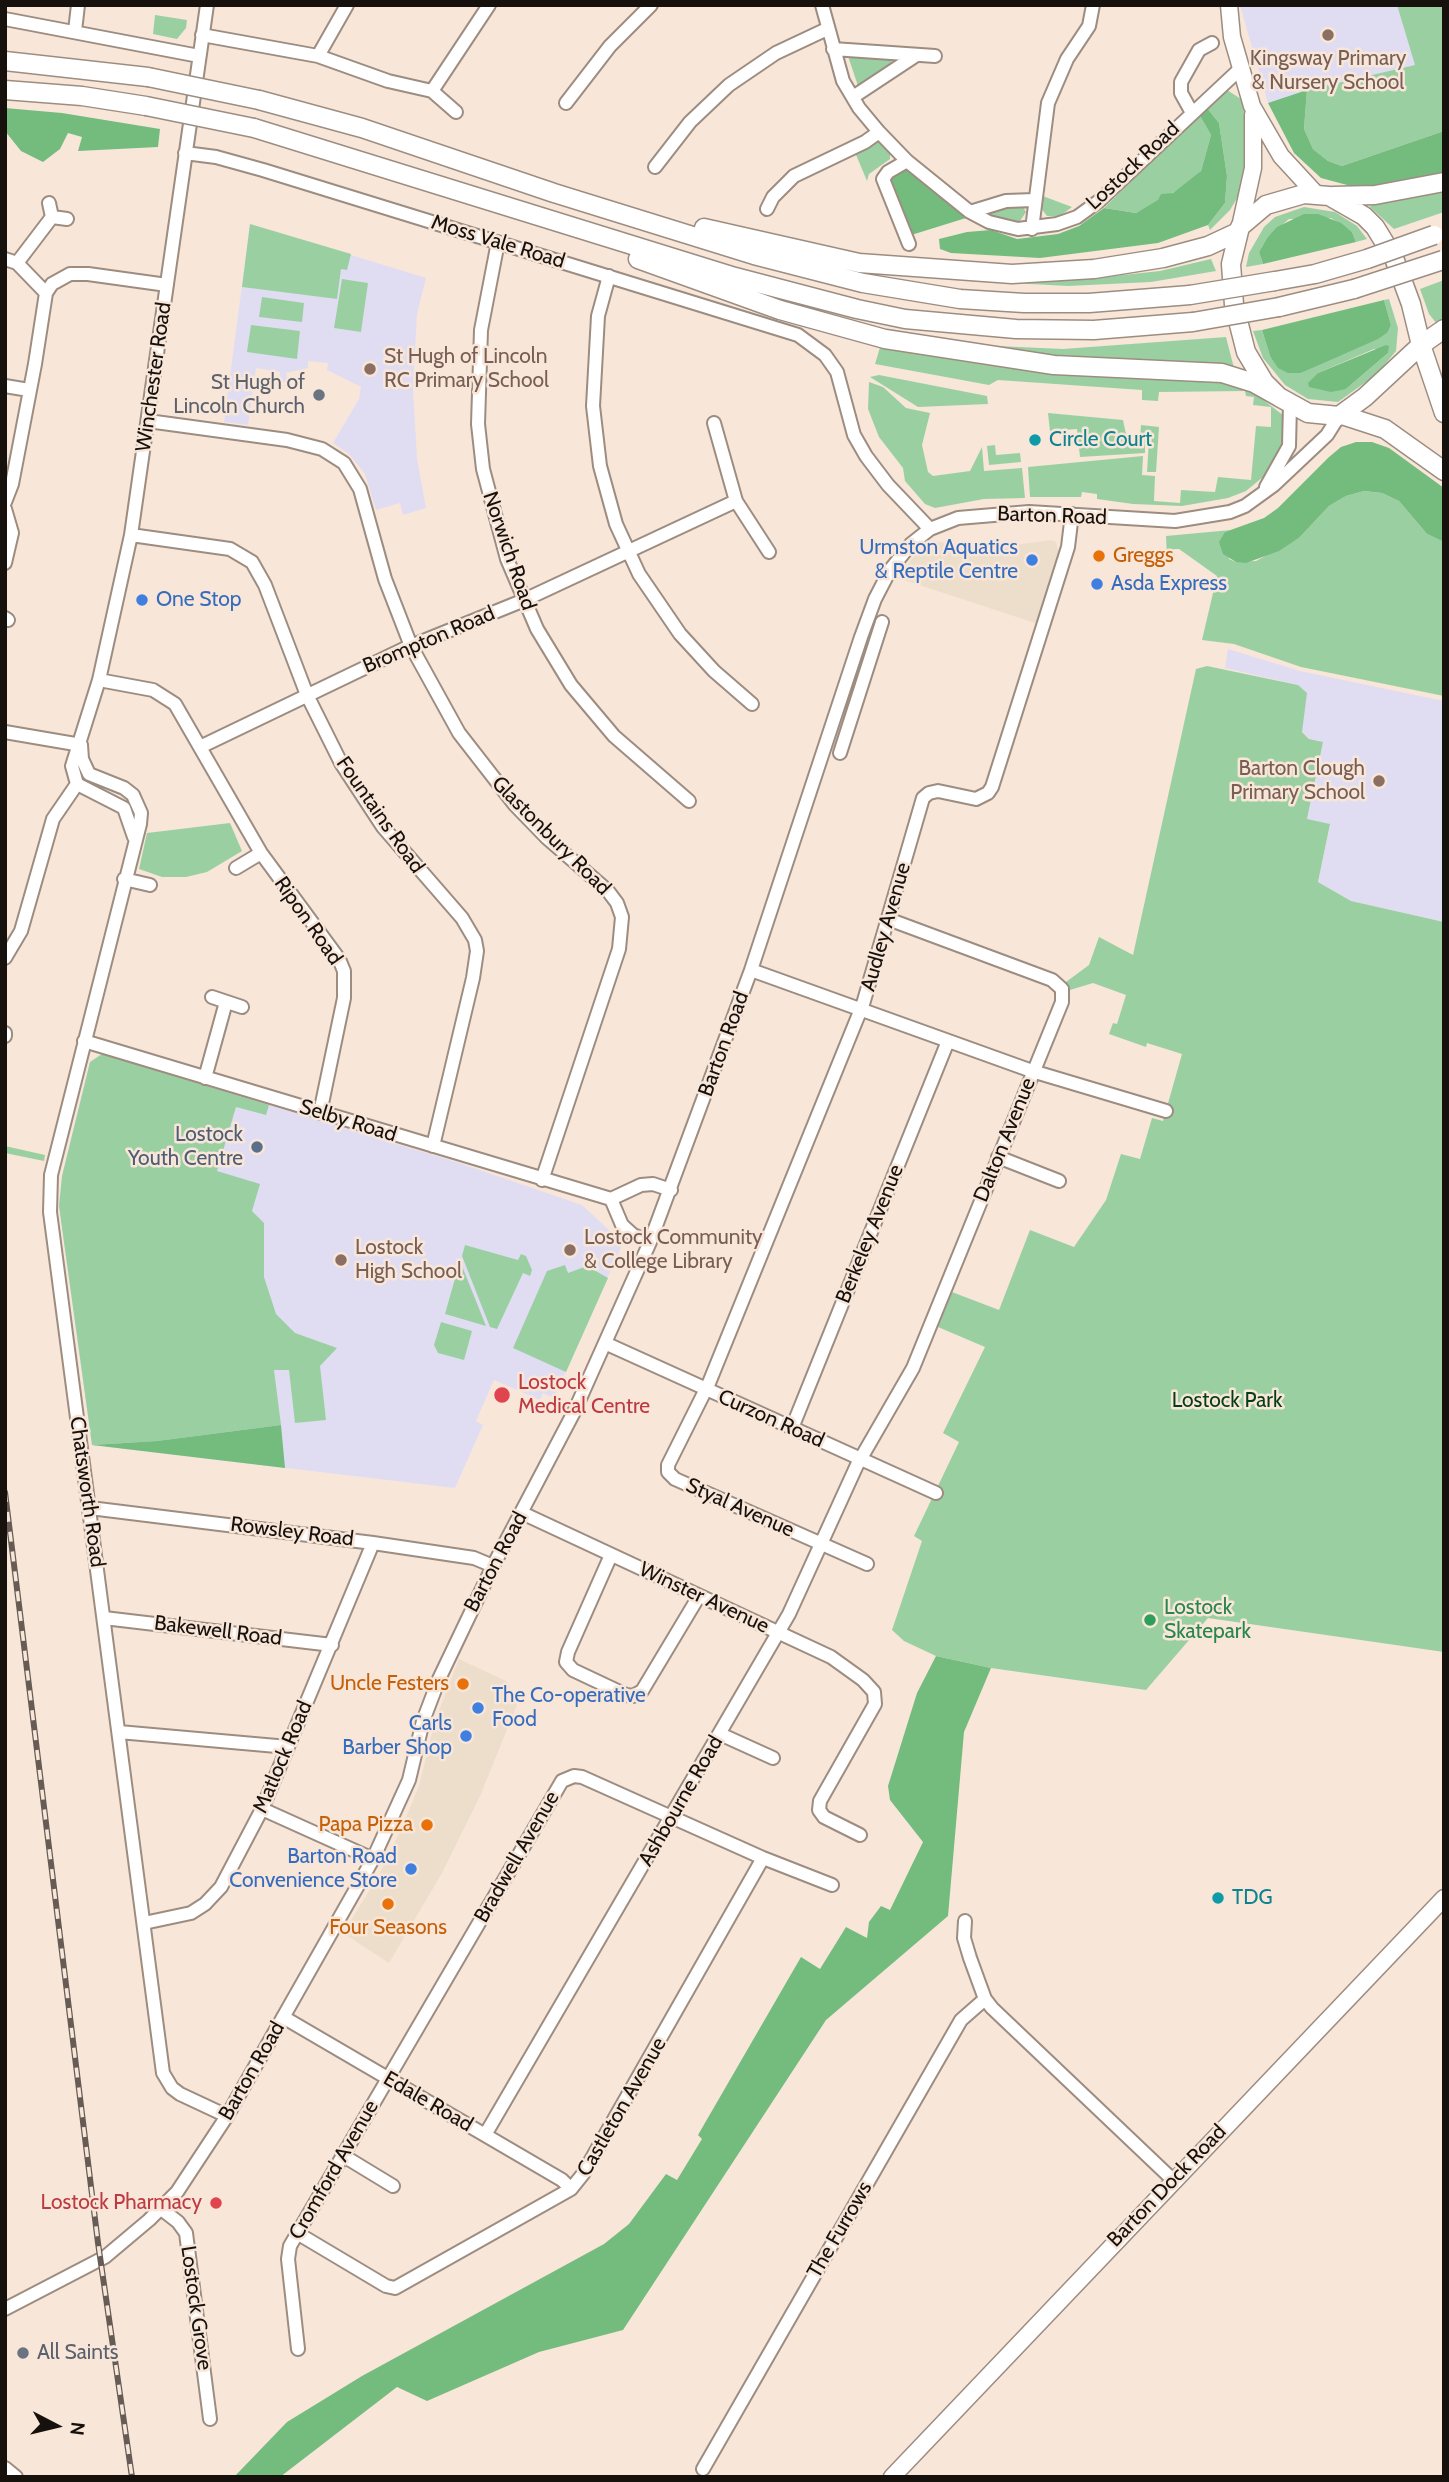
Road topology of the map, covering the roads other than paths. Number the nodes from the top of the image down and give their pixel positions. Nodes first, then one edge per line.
1 (78, 5) edge
2 (207, 5) edge
3 (347, 5) edge
4 (489, 5) edge
5 (651, 5) edge
6 (822, 5) edge
7 (1093, 5) edge
8 (1229, 5) edge
9 (5, 19) edge
10 (827, 29) junction
11 (75, 31) junction
12 (202, 35) junction
13 (1212, 43) dead end
14 (833, 49) junction
15 (318, 56) junction
16 (915, 56) junction
17 (199, 57) junction
18 (935, 57) dead end
19 (5, 61) edge
20 (1240, 69) junction
21 (5, 90) edge
22 (432, 91) junction
23 (853, 97) junction
24 (566, 103) dead end
25 (1252, 106) junction
26 (1191, 111) junction
27 (456, 112) dead end
28 (879, 132) junction
29 (185, 153) junction
30 (907, 161) junction
31 (655, 167) dead end
32 (1444, 182) edge
33 (554, 193) junction
34 (1323, 195) junction
35 (475, 197) junction
36 (1034, 200) junction
37 (49, 203) dead end
38 (767, 209) dead end
39 (970, 212) junction
40 (52, 217) junction
41 (66, 219) dead end
42 (1032, 229) junction
43 (1239, 229) junction
44 (1439, 233) edge
45 (498, 242) junction
46 (909, 244) dead end
47 (1443, 260) edge
48 (11, 261) edge
49 (609, 276) junction
50 (167, 285) junction
51 (46, 293) junction
52 (1442, 330) edge
53 (1421, 345) junction
54 (1444, 374) edge
55 (5, 386) edge
56 (29, 390) junction
57 (1284, 401) junction
58 (1444, 413) edge
59 (1340, 415) junction
60 (148, 421) junction
61 (715, 424) dead end
62 (1444, 471) edge
63 (1261, 496) junction
64 (736, 501) junction
65 (5, 502) edge
66 (5, 509) edge
67 (1072, 514) junction
68 (930, 529) junction
69 (131, 535) junction
70 (628, 552) junction
71 (769, 552) dead end
72 (5, 563) edge
73 (522, 600) junction
74 (882, 622) dead end
75 (861, 637) junction
76 (876, 642) junction
77 (411, 646) junction
78 (99, 680) junction
79 (307, 695) junction
80 (752, 704) dead end
81 (836, 710) junction
82 (852, 716) junction
83 (5, 732) edge
84 (81, 745) junction
85 (200, 747) junction
86 (840, 753) dead end
87 (77, 784) junction
88 (689, 801) dead end
89 (135, 839) junction
90 (261, 853) junction
91 (236, 867) dead end
92 (124, 879) junction
93 (150, 885) dead end
94 (888, 919) junction
95 (5, 958) edge
96 (751, 970) junction
97 (212, 998) dead end
98 (226, 1002) junction
99 (242, 1007) dead end
100 (860, 1009) junction
101 (85, 1041) junction
102 (948, 1041) junction
103 (1032, 1071) junction
104 (205, 1077) junction
105 (1166, 1111) dead end
106 (320, 1113) junction
107 (432, 1146) junction
108 (998, 1157) junction
109 (542, 1180) junction
110 (1059, 1181) dead end
111 (671, 1190) junction
112 (611, 1199) junction
113 (650, 1242) junction
114 (607, 1344) junction
115 (706, 1389) junction
116 (792, 1428) junction
117 (861, 1460) junction
118 (936, 1493) dead end
119 (90, 1508) junction
120 (522, 1513) junction
121 (373, 1543) junction
122 (821, 1544) junction
123 (611, 1555) junction
124 (867, 1564) dead end
125 (493, 1566) junction
126 (699, 1596) junction
127 (104, 1618) junction
128 (779, 1632) junction
129 (332, 1645) junction
130 (119, 1732) junction
131 (720, 1734) junction
132 (288, 1747) junction
133 (772, 1758) dead end
134 (262, 1809) junction
135 (671, 1818) junction
136 (860, 1835) dead end
137 (763, 1858) junction
138 (373, 1859) junction
139 (832, 1885) dead end
140 (1444, 1898) edge
141 (965, 1921) dead end
142 (144, 1923) junction
143 (985, 1998) junction
144 (283, 2017) junction
145 (388, 2078) junction
146 (226, 2116) junction
147 (485, 2135) junction
148 (342, 2155) junction
149 (1173, 2180) junction
150 (393, 2186) dead end
151 (571, 2189) junction
152 (160, 2208) junction
153 (297, 2233) junction
154 (5, 2309) edge
155 (298, 2348) dead end
156 (210, 2420) dead end
157 (5, 2468) edge
158 (703, 2469) dead end
159 (16, 2477) edge
160 (892, 2477) edge

1 - 11 street
2 - 12 street, Winchester Road
3 - 15 street
4 - 22 street
5 - 24 street
6 - 10 street
7 - 36 street
8 - 20 main road
9 - 11 street
10 - 14 street
10 - 31 street
11 - 17 street
12 - 15 street
12 - 17 street, Winchester Road
13 - 26 street, Lostock Road
14 - 16 street
14 - 23 street
15 - 22 street
16 - 18 street
16 - 23 street
17 - 29 street, Winchester Road
19 - 33 highway, bridge
20 - 25 main road
20 - 26 street, Lostock Road
21 - 35 highway, bridge
22 - 27 street
23 - 28 street
25 - 34 main road
25 - 43 main road
26 - 42 street, Lostock Road
28 - 30 street
28 - 38 street
29 - 45 street, Moss Vale Road
29 - 50 street, Winchester Road
30 - 39 street
30 - 46 street
32 - 34 highway
33 - 43 highway
33 - 44 highway, bridge
34 - 43 highway
34 - 53 highway
35 - 47 highway, bridge
35 - 57 highway
36 - 39 street
36 - 42 street
37 - 40 street
39 - 42 street
40 - 41 street
40 - 48 street
43 - 57 highway
45 - 49 street, Moss Vale Road
45 - 73 street, Norwich Road
48 - 51 street
49 - 68 street, Moss Vale Road
49 - 70 street
50 - 51 street
50 - 60 street, Winchester Road
51 - 56 street
52 - 53 highway
53 - 58 highway
53 - 59 highway
54 - 58 highway
55 - 56 street
56 - 65 street
57 - 59 highway
57 - 63 street
59 - 62 highway
59 - 63 street, Barton Road
60 - 69 street, Winchester Road
60 - 77 street, Glastonbury Road
61 - 64 street
63 - 67 street, Barton Road
64 - 70 street, Brompton Road
64 - 71 street
66 - 72 street
67 - 68 street, Barton Road
67 - 94 street, Audley Avenue
68 - 75 street, Barton Road
69 - 78 street, Winchester Road
69 - 79 street, Fountains Road
70 - 73 street, Brompton Road
70 - 80 street
73 - 77 street, Brompton Road
73 - 88 street, Norwich Road
74 - 76 street
75 - 76 street
75 - 81 street, Barton Road
76 - 82 street
77 - 79 street, Brompton Road
77 - 109 street, Glastonbury Road
78 - 84 street, Winchester Road
78 - 85 street, Ripon Road
79 - 85 street, Brompton Road
79 - 107 street, Fountains Road
81 - 82 street
81 - 96 street, Barton Road
82 - 86 street
83 - 84 street
84 - 87 street
84 - 89 street, Chatsworth Road
85 - 90 street, Ripon Road
87 - 89 street
87 - 95 street
89 - 92 street, Chatsworth Road
90 - 91 street
90 - 106 street, Ripon Road
92 - 93 street
92 - 101 street, Chatsworth Road
94 - 100 street, Audley Avenue
94 - 103 street, Dalton Avenue
96 - 100 street
96 - 111 street, Barton Road
97 - 98 street
98 - 99 street
98 - 104 street
100 - 102 street
100 - 115 street, Audley Avenue
101 - 104 street, Selby Road
101 - 119 street, Chatsworth Road
102 - 103 street
102 - 116 street, Berkeley Avenue
103 - 105 street
103 - 108 street, Dalton Avenue
104 - 106 street, Selby Road
106 - 107 street, Selby Road
107 - 109 street, Selby Road
108 - 110 street
108 - 117 street, Dalton Avenue
109 - 112 street, Selby Road
111 - 112 street
111 - 113 street, Barton Road
112 - 113 street
113 - 114 street, Barton Road
114 - 115 street, Curzon Road
114 - 120 street, Barton Road
115 - 116 street, Curzon Road
115 - 122 street, Styal Avenue
116 - 117 street, Curzon Road
117 - 118 street, Curzon Road
117 - 122 street, Ashbourne Road
119 - 121 street, Rowsley Road
119 - 127 street, Chatsworth Road
120 - 123 street, Winster Avenue
120 - 125 street, Barton Road
121 - 125 street, Rowsley Road
121 - 129 street, Matlock Road
122 - 124 street
122 - 128 street, Ashbourne Road
123 - 126 street, Winster Avenue
123 - 126 street
125 - 138 street, Barton Road
126 - 128 street, Winster Avenue
127 - 129 street, Bakewell Road
127 - 130 street, Chatsworth Road
128 - 131 street, Ashbourne Road
128 - 136 street, Winster Avenue
129 - 132 street, Matlock Road
130 - 132 street
130 - 142 street, Chatsworth Road
131 - 133 street
131 - 135 street, Ashbourne Road
132 - 134 street, Matlock Road
134 - 138 street
134 - 142 street, Matlock Road
135 - 137 street, Bradwell Avenue
135 - 145 street, Bradwell Avenue
135 - 147 street, Ashbourne Road
137 - 139 street, Bradwell Avenue
137 - 151 street, Castleton Avenue
138 - 144 street, Barton Road
140 - 149 main road, Barton Dock Road
141 - 143 street
142 - 146 street, Chatsworth Road
143 - 149 street
143 - 158 street, The Furrows
144 - 145 street, Edale Road
144 - 146 street, Barton Road
145 - 147 street, Edale Road
145 - 148 street, Cromford Avenue
146 - 152 street, Barton Road
147 - 151 street, Edale Road
148 - 150 street
148 - 153 street, Cromford Avenue
149 - 160 main road, Barton Dock Road
151 - 153 street, Castleton Avenue
152 - 154 street, Barton Road
152 - 156 street, Lostock Grove
153 - 155 street, Cromford Avenue
157 - 159 street

